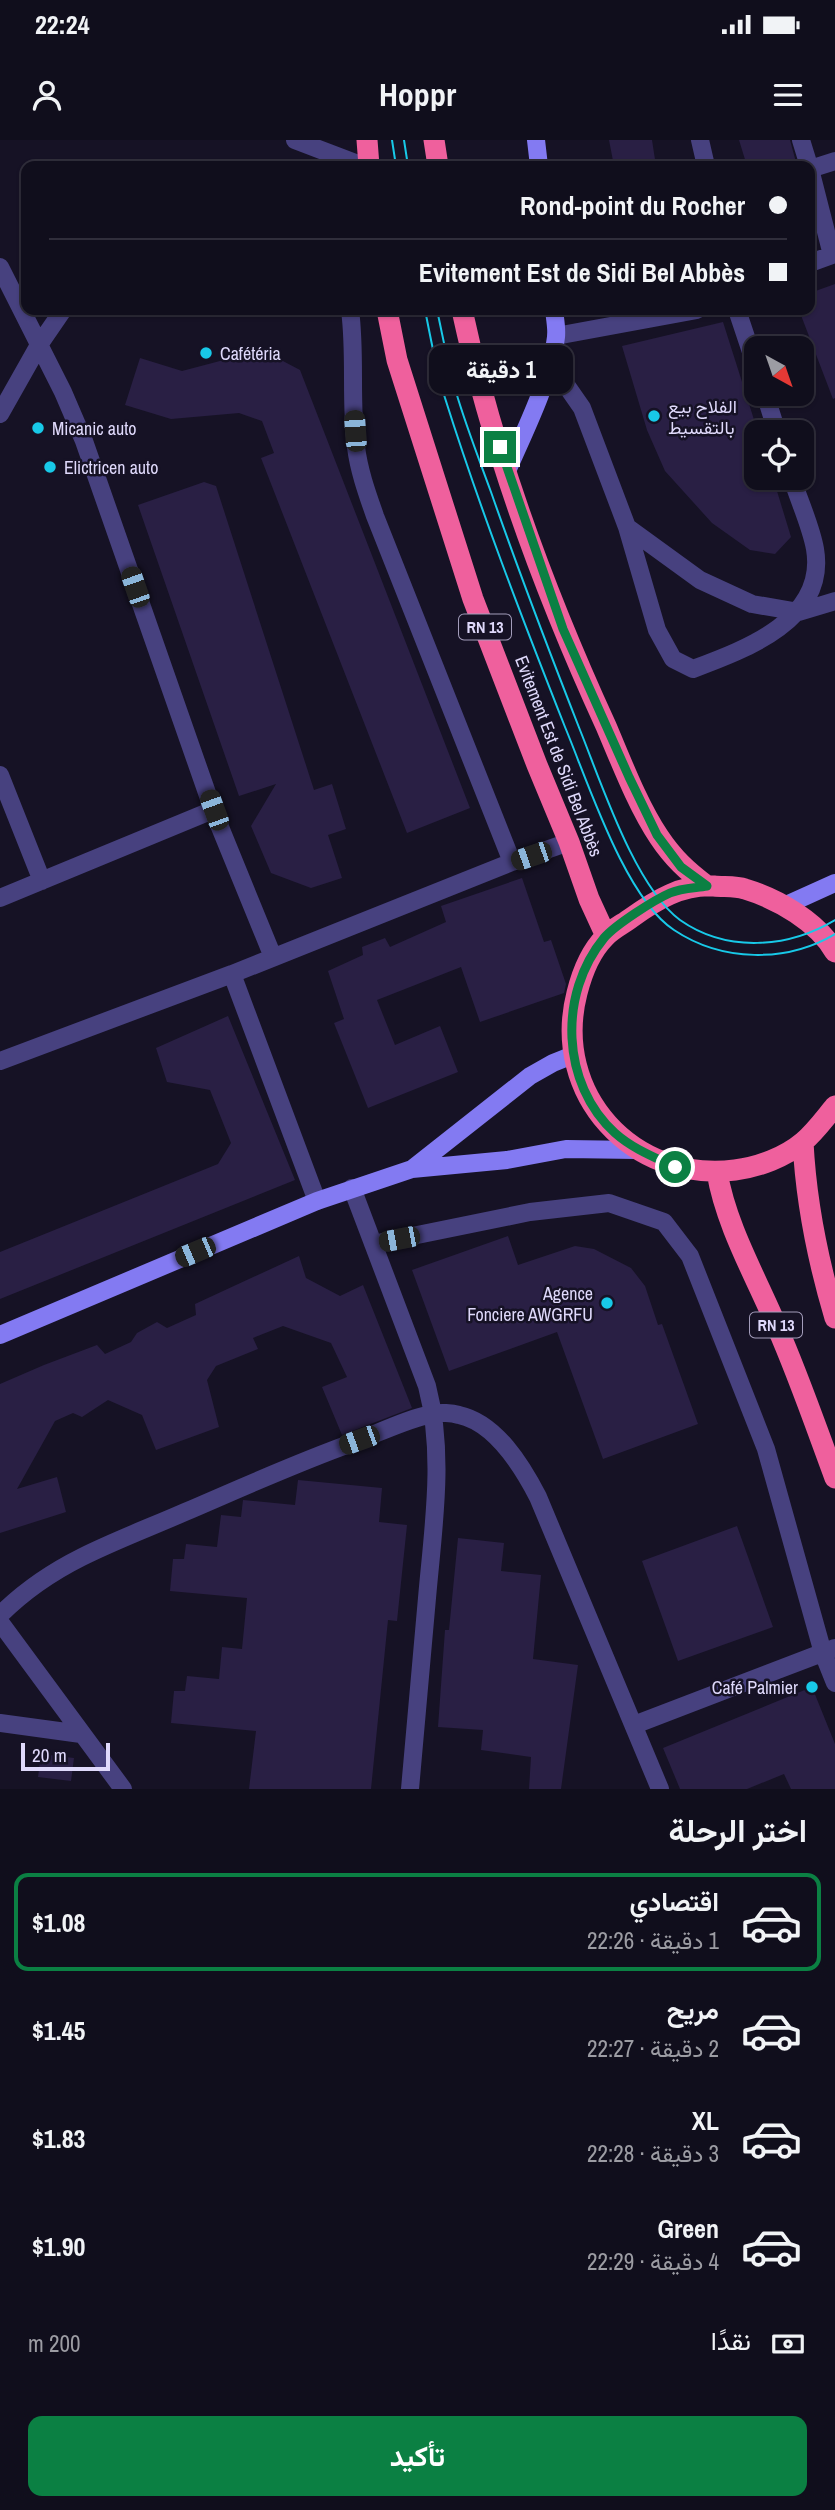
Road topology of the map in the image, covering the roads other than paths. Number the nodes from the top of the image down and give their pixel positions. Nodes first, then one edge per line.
1 (295, 140) edge
2 (367, 140) edge
3 (434, 140) edge
4 (536, 140) edge
5 (700, 140) edge
6 (801, 140) edge
7 (835, 160) edge
8 (350, 161) edge
9 (369, 161) edge
10 (437, 161) edge
11 (538, 161) edge
12 (705, 161) edge
13 (808, 161) edge
14 (815, 166) edge
15 (815, 186) edge
16 (834, 254) edge
17 (815, 260) edge
18 (0, 267) edge
19 (21, 309) edge
20 (24, 315) edge
21 (60, 315) edge
22 (351, 315) edge
23 (388, 315) edge
24 (463, 315) edge
25 (554, 315) edge
26 (670, 315) edge
27 (739, 315) edge
28 (556, 336) junction
29 (746, 336) edge
30 (39, 345) junction
31 (550, 362) junction
32 (0, 414) edge
33 (507, 471) junction
34 (796, 490) edge
35 (627, 527) junction
36 (835, 601) edge
37 (799, 612) junction
38 (0, 775) edge
39 (214, 810) junction
40 (569, 842) junction
41 (512, 862) junction
42 (42, 881) junction
43 (835, 883) edge
44 (707, 886) junction
45 (0, 898) edge
46 (784, 906) junction
47 (606, 936) junction
48 (835, 952) edge
49 (272, 957) junction
50 (232, 974) junction
51 (573, 1055) junction
52 (0, 1061) edge
53 (835, 1106) edge
54 (803, 1142) junction
55 (637, 1150) junction
56 (412, 1169) junction
57 (717, 1172) junction
58 (352, 1188) junction
59 (317, 1201) junction
60 (373, 1244) junction
61 (835, 1318) edge
62 (0, 1335) edge
63 (434, 1413) junction
64 (835, 1478) edge
65 (0, 1615) edge
66 (0, 1622) edge
67 (829, 1651) edge
68 (835, 1683) edge
69 (0, 1723) edge
70 (634, 1726) junction
71 (81, 1734) junction
72 (123, 1789) edge
73 (410, 1789) edge
74 (660, 1789) edge

1 - 8 street
2 - 9 highway
3 - 10 highway
4 - 11 main road
5 - 12 street
6 - 13 street
7 - 14 street
15 - 16 street
16 - 17 street
18 - 19 street
20 - 30 street
21 - 30 street
22 - 41 street
23 - 40 highway, Evitement Est de Sidi Bel Abbès / RN 13
24 - 33 highway
25 - 28 main road
26 - 28 street
27 - 29 street
28 - 31 main road
30 - 32 street
30 - 39 street
31 - 33 main road
31 - 35 street
33 - 44 highway
34 - 37 street
35 - 37 street
35 - 37 street
36 - 37 street
38 - 42 street
39 - 42 street
39 - 49 street
40 - 41 street
40 - 47 highway, Evitement Est de Sidi Bel Abbès / RN 13
41 - 49 street
42 - 45 street
43 - 46 main road
44 - 46 highway
44 - 47 highway
46 - 48 highway
47 - 51 highway
49 - 50 street
50 - 52 street
50 - 59 street
51 - 55 highway
51 - 56 main road
53 - 54 highway
54 - 57 highway
54 - 61 highway
55 - 56 main road
55 - 57 highway
56 - 58 main road
57 - 64 highway, RN 13
58 - 59 main road
58 - 60 street
59 - 62 main road
60 - 63 street
60 - 67 street
63 - 65 street
63 - 70 street
63 - 73 street
66 - 71 street
67 - 68 street
67 - 70 street
69 - 71 street
70 - 74 street
71 - 72 street

